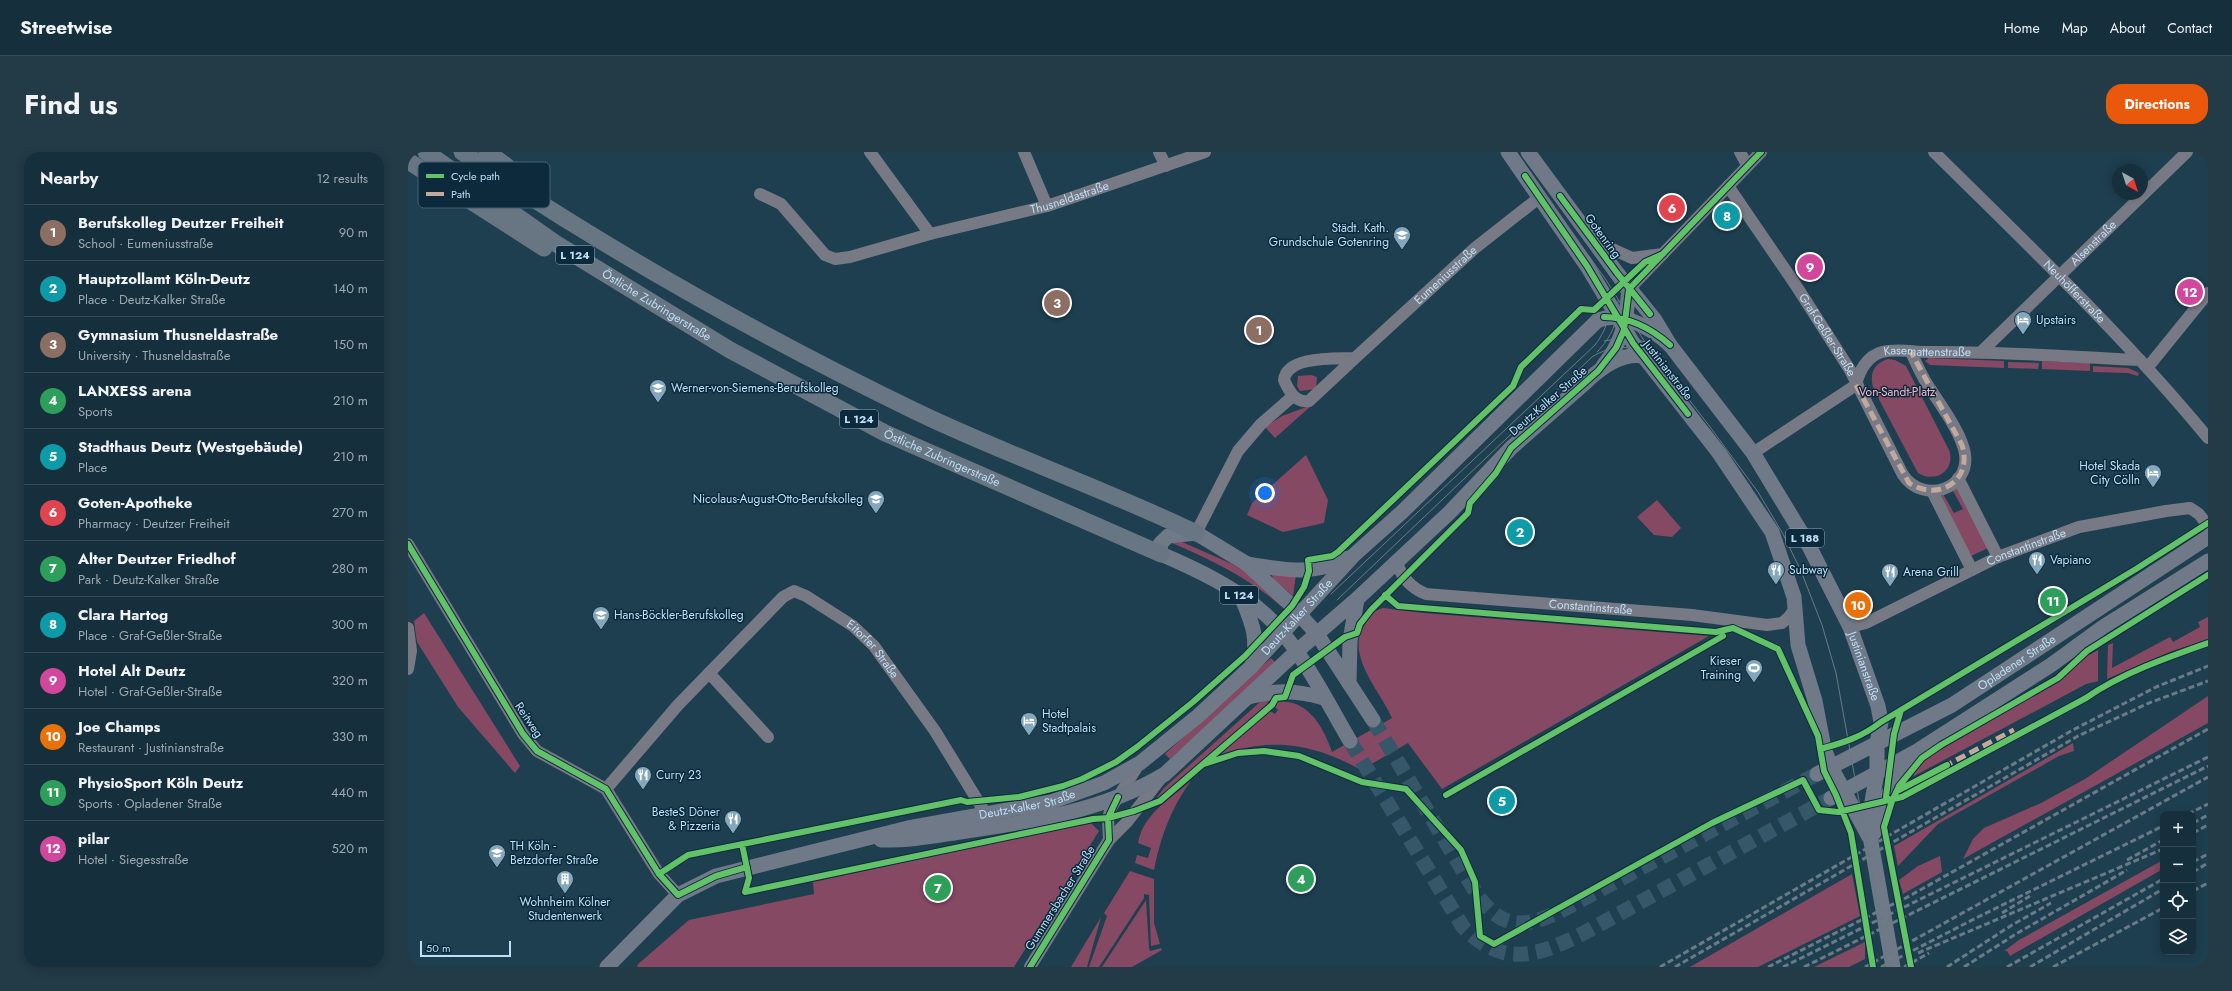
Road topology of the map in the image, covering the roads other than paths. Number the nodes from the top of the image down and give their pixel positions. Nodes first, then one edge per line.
1 (426, 152) edge
2 (462, 152) edge
3 (487, 152) edge
4 (870, 152) edge
5 (1024, 152) edge
6 (1159, 152) edge
7 (1205, 152) edge
8 (1508, 152) edge
9 (1528, 152) edge
10 (1740, 152) edge
11 (1761, 152) edge
12 (1934, 152) edge
13 (2187, 152) edge
14 (408, 161) edge
15 (440, 162) edge
16 (478, 162) edge
17 (501, 162) edge
18 (1748, 165) junction
19 (1166, 166) junction
20 (418, 167) edge
21 (1728, 186) junction
22 (760, 194) dead end
23 (1540, 197) junction
24 (1047, 206) junction
25 (481, 208) edge
26 (505, 208) edge
27 (550, 208) edge
28 (930, 234) junction
29 (1592, 240) junction
30 (1663, 254) junction
31 (2060, 276) junction
32 (1629, 289) junction
33 (2208, 293) edge
34 (1622, 323) junction
35 (1670, 345) junction
36 (730, 350) junction
37 (1982, 351) junction
38 (1914, 352) junction
39 (1642, 356) junction
40 (1355, 358) junction
41 (2144, 363) junction
42 (1598, 371) junction
43 (1856, 385) junction
44 (1293, 396) junction
45 (2208, 438) edge
46 (1753, 453) junction
47 (1958, 478) junction
48 (1932, 492) junction
49 (2208, 526) edge
50 (1196, 533) junction
51 (2208, 537) edge
52 (408, 544) edge
53 (1161, 554) junction
54 (1354, 555) junction
55 (1998, 557) junction
56 (2206, 560) edge
57 (1397, 563) junction
58 (1247, 564) junction
59 (1972, 570) junction
60 (1240, 596) junction
61 (1357, 599) junction
62 (1794, 610) junction
63 (1301, 615) junction
64 (2076, 622) junction
65 (1850, 627) junction
66 (408, 628) edge
67 (1284, 634) junction
68 (1317, 634) junction
69 (1296, 652) junction
70 (2051, 665) junction
71 (1252, 666) junction
72 (408, 669) edge
73 (709, 673) junction
74 (1349, 683) junction
75 (1248, 698) junction
76 (1324, 698) junction
77 (1373, 720) tunnel mouth
78 (768, 737) dead end
79 (1350, 741) tunnel mouth
80 (1877, 743) junction
81 (1917, 751) junction
82 (1140, 763) junction
83 (1831, 767) junction
84 (1877, 773) junction
85 (1164, 774) junction
86 (1817, 774) tunnel mouth
87 (606, 789) junction
88 (1844, 790) junction
89 (1118, 797) junction
90 (1831, 798) tunnel mouth
91 (984, 814) junction
92 (997, 827) junction
93 (864, 839) junction
94 (1109, 840) junction
95 (1871, 842) junction
96 (678, 895) junction
97 (607, 967) edge
98 (1030, 967) edge
99 (1893, 967) edge

1 - 15 highway, Östliche Zubringerstraße / L 124
2 - 16 highway, L 124
3 - 17 highway, L 124
4 - 28 street
5 - 24 street
6 - 19 street
7 - 19 street, Thusneldastraße
8 - 23 main road, L 188
9 - 29 main road, Gotenring / L 188
10 - 18 street
11 - 18 street
12 - 31 street, Neuhöfferstraße
13 - 31 street, Alsenstraße
14 - 20 highway
18 - 21 street
19 - 24 street, Thusneldastraße
21 - 30 street
21 - 43 street, Graf-Geßler-Straße
22 - 28 street, Thusneldastraße
23 - 34 main road, Justinianstraße / L 188
23 - 40 street, Eumeniusstraße
24 - 28 street, Thusneldastraße
25 - 36 highway
26 - 36 highway, Östliche Zubringerstraße / L 124
27 - 50 highway, L 124
29 - 30 street
29 - 32 main road, Gotenring / L 188
30 - 32 street
31 - 37 street, Alsenstraße
31 - 41 street, Neuhöfferstraße
32 - 34 main road
32 - 35 main road, Justinianstraße / L 188
33 - 41 street
34 - 35 main road
34 - 39 main road, Justinianstraße / L 188
34 - 42 main road
34 - 54 main road, Deutz-Kalker Straße
35 - 46 main road, Justinianstraße / L 188
36 - 53 highway, Östliche Zubringerstraße / L 124
37 - 38 street, Kasemattenstraße
37 - 41 street, Kasemattenstraße
38 - 43 street, Kasemattenstraße
38 - 47 street
39 - 42 main road, Deutz-Kalker Straße
39 - 62 main road, Justinianstraße / L 188
40 - 44 street, Eumeniusstraße
40 - 44 street
41 - 45 street, Neuhöfferstraße
42 - 57 main road, Deutz-Kalker Straße
43 - 46 street
43 - 48 street
44 - 50 street
46 - 65 main road, Justinianstraße / L 188
47 - 48 street
47 - 55 street
48 - 59 street
49 - 55 street, Constantinstraße
50 - 53 main road
50 - 58 main road, L 124
51 - 64 main road, Opladener Straße
52 - 87 street, Reitweg
53 - 60 main road, Östliche Zubringerstraße / L 124
54 - 58 main road
54 - 63 main road, Deutz-Kalker Straße
55 - 59 street, Constantinstraße
56 - 70 main road, Opladener Straße
57 - 61 main road, Deutz-Kalker Straße
57 - 62 street, Constantinstraße
58 - 63 main road, L 124
59 - 65 street, Constantinstraße
60 - 67 main road, Östliche Zubringerstraße / L 124
60 - 71 main road
61 - 68 main road, Deutz-Kalker Straße
61 - 74 main road
62 - 83 main road, Justinianstraße / L 188
63 - 67 main road, Deutz-Kalker Straße
63 - 68 main road
64 - 70 main road
64 - 80 main road, Opladener Straße
65 - 80 main road, Justinianstraße / L 188
66 - 72 street
67 - 69 main road, Östliche Zubringerstraße
67 - 71 main road, Deutz-Kalker Straße
68 - 69 main road, Deutz-Kalker Straße
68 - 74 main road
69 - 75 main road, Deutz-Kalker Straße
69 - 76 main road
70 - 81 main road, Opladener Straße
71 - 82 main road, Deutz-Kalker Straße
73 - 78 street
73 - 87 street, Eitorfer Straße
73 - 91 street, Eitorfer Straße
74 - 77 main road
75 - 76 main road
75 - 85 main road, Deutz-Kalker Straße
76 - 79 main road
80 - 83 main road, Opladener Straße
80 - 84 main road, Justinianstraße / L 188
81 - 84 main road, Opladener Straße
81 - 95 main road
82 - 89 street, Gummersbacher Straße
82 - 91 main road, Deutz-Kalker Straße
83 - 86 main road, Opladener Straße
83 - 88 main road, L 188
84 - 88 main road, Opladener Straße
84 - 95 main road, L 188
85 - 89 main road, Deutz-Kalker Straße
85 - 94 street, Gummersbacher Straße
87 - 96 street, Reitweg
88 - 90 main road, Opladener Straße
88 - 95 main road, L 188
89 - 92 main road, Deutz-Kalker Straße
89 - 94 street, Gummersbacher Straße
91 - 92 street, Eitorfer Straße
91 - 93 main road, Deutz-Kalker Straße
92 - 93 main road, Deutz-Kalker Straße
93 - 96 main road, Deutz-Kalker Straße
94 - 98 street, Gummersbacher Straße
95 - 99 main road, L 188
96 - 97 main road, Deutz-Kalker Straße

